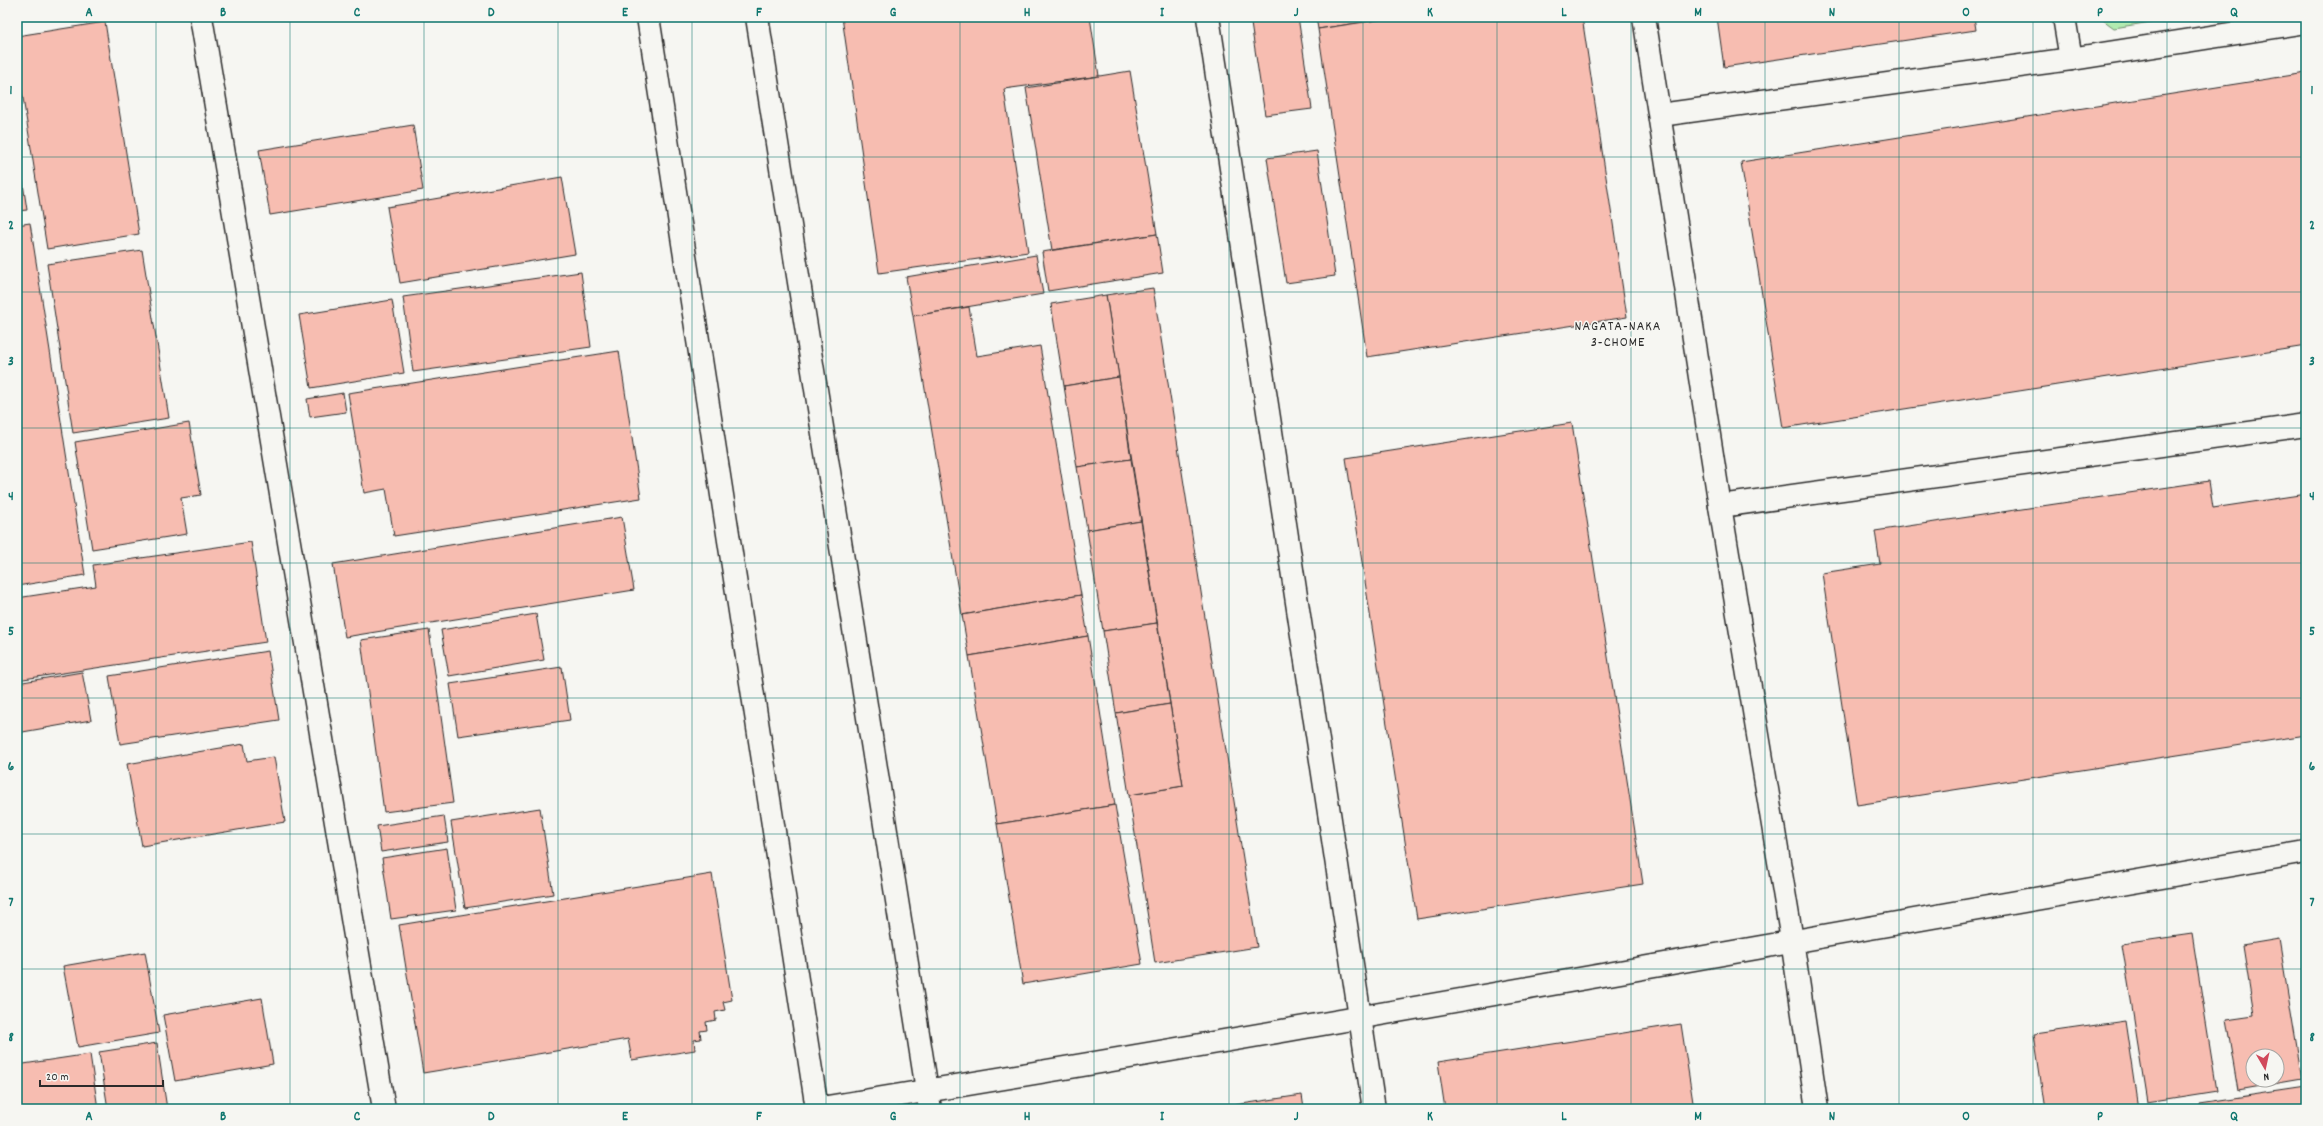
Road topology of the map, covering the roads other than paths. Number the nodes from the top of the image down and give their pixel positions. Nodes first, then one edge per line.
1 (200, 17) edge
2 (648, 17) edge
3 (757, 17) edge
4 (1208, 17) edge
5 (1644, 17) edge
6 (2064, 17) edge
7 (2306, 22) edge
8 (2071, 59) junction
9 (1660, 115) junction
10 (2306, 425) edge
11 (1720, 506) junction
12 (2306, 852) edge
13 (1792, 940) junction
14 (1360, 1019) junction
15 (928, 1100) edge
16 (384, 1109) edge
17 (816, 1109) edge
18 (1374, 1109) edge
19 (1817, 1109) edge

1 - 16 street
2 - 17 street
3 - 15 street
4 - 14 street
5 - 9 street
6 - 8 street
7 - 8 street
8 - 9 street
9 - 11 street
10 - 11 street
11 - 13 street
12 - 13 street
13 - 14 street
13 - 19 street
14 - 15 street
14 - 18 street
15 - 17 street

